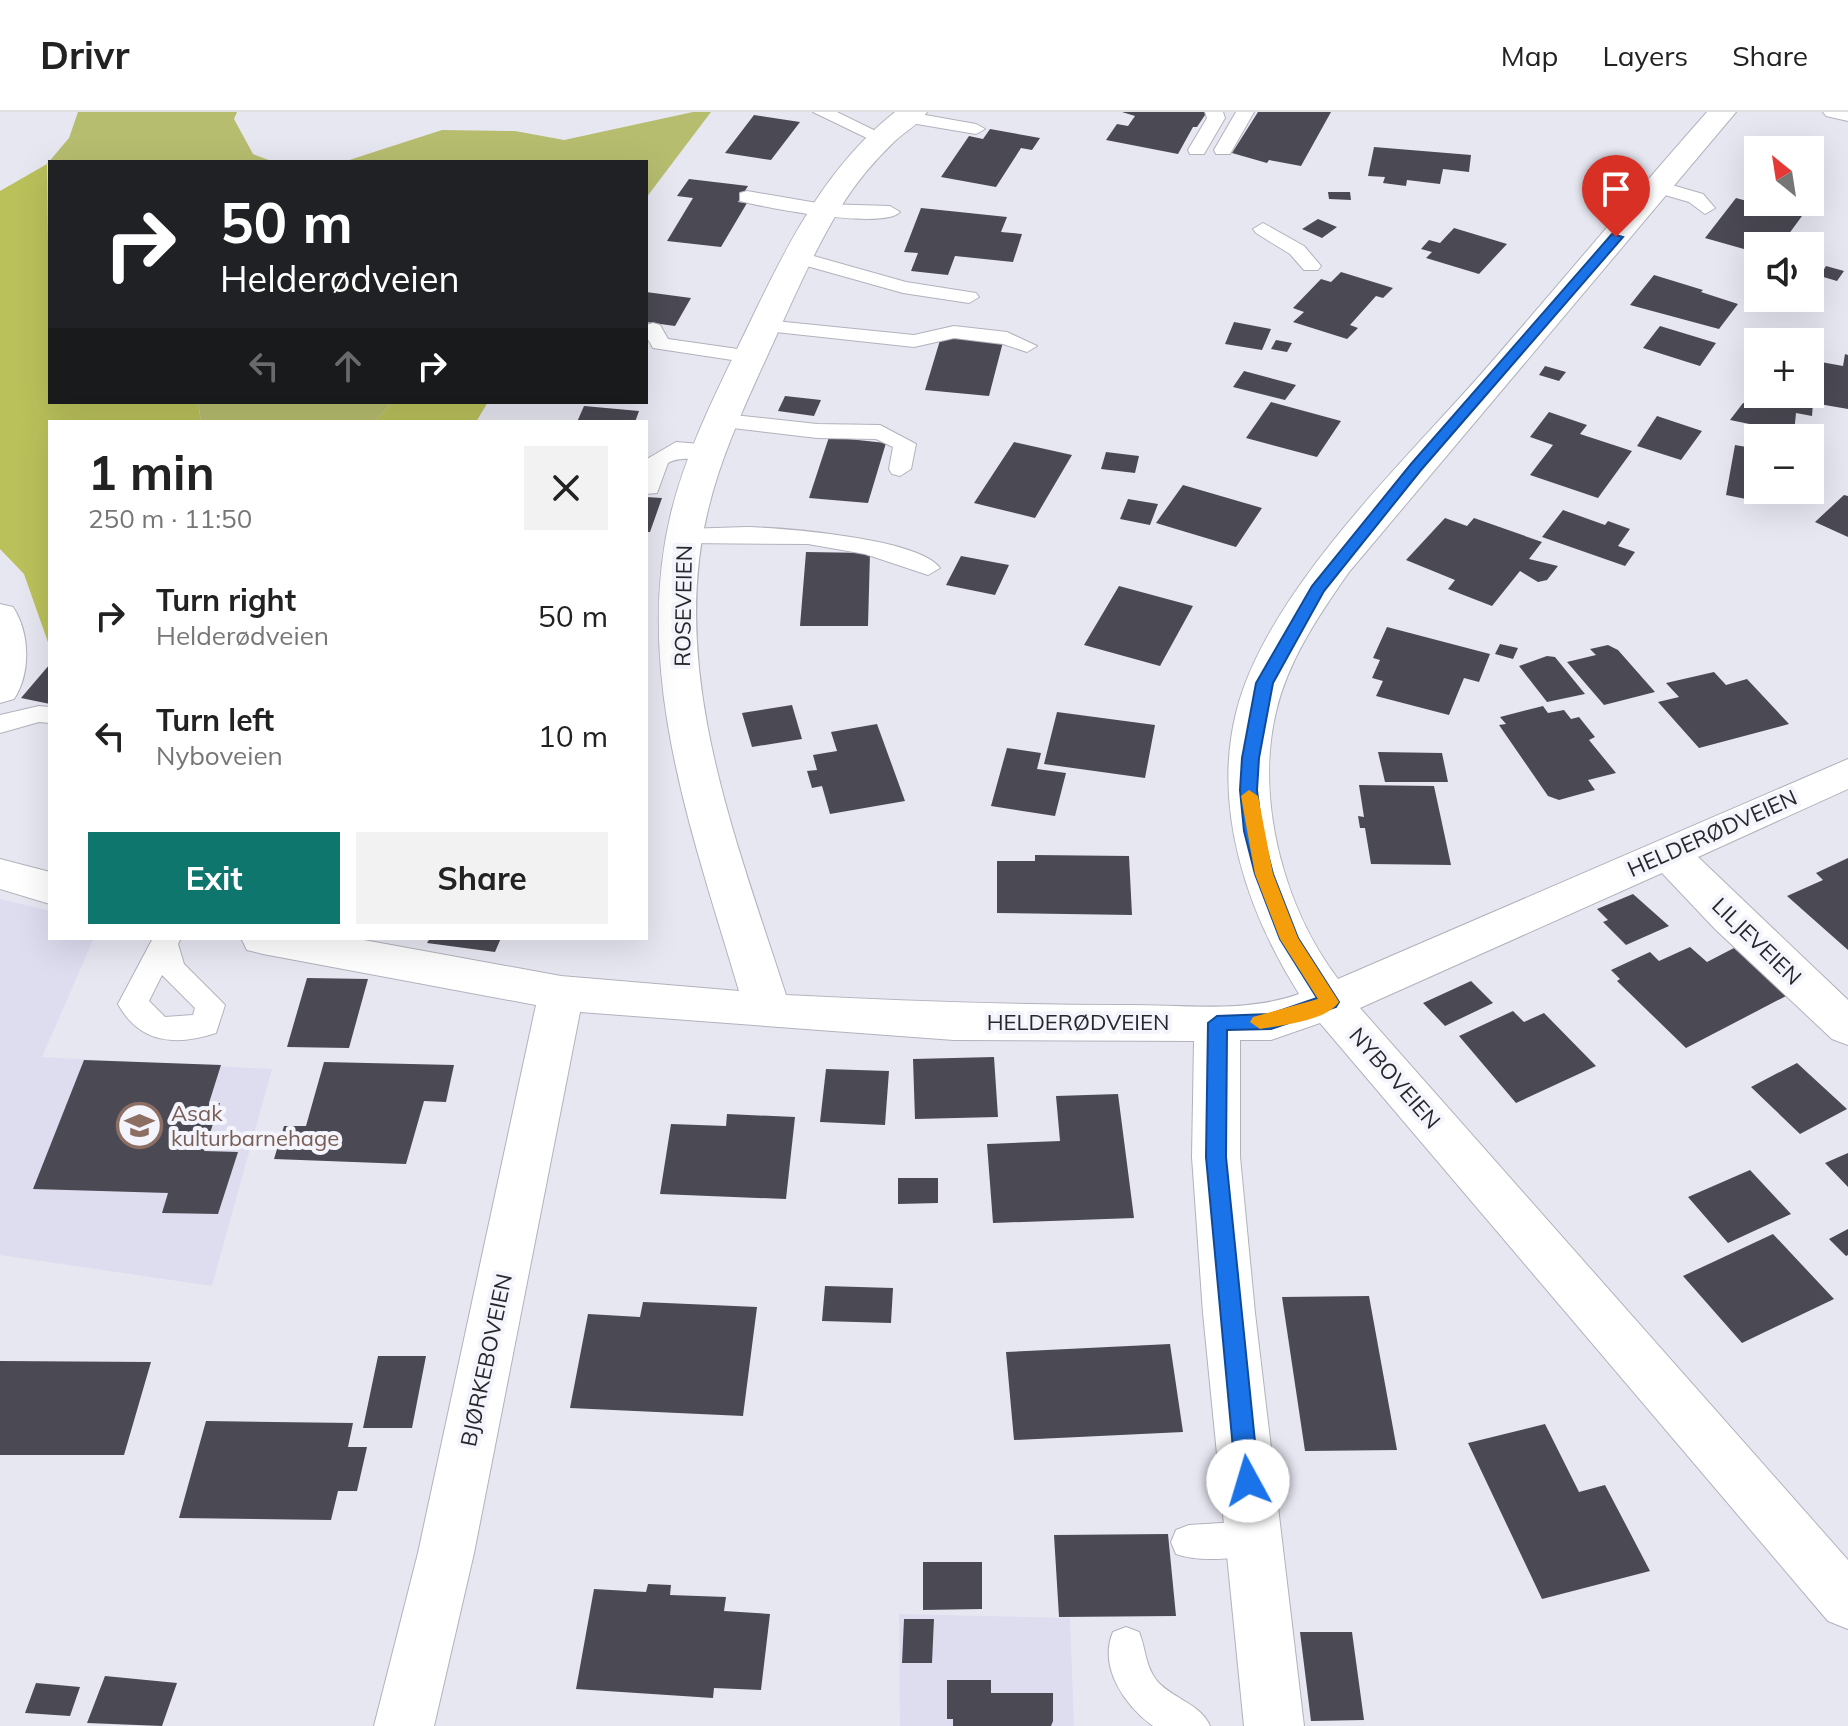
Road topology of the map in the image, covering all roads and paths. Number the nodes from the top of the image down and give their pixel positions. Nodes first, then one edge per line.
1 (822, 112) edge
2 (1214, 112) edge
3 (1245, 112) edge
4 (1722, 112) edge
5 (1832, 112) edge
6 (1848, 116) edge
7 (899, 122) edge
8 (976, 129) dead end
9 (1197, 150) dead end
10 (1223, 150) dead end
11 (1658, 187) junction
12 (747, 197) dead end
13 (1705, 208) dead end
14 (823, 210) junction
15 (890, 212) dead end
16 (1263, 229) dead end
17 (796, 257) junction
18 (1311, 266) dead end
19 (969, 297) dead end
20 (653, 329) dead end
21 (758, 341) junction
22 (1027, 346) dead end
23 (718, 436) junction
24 (900, 469) dead end
25 (649, 488) dead end
26 (684, 536) junction
27 (928, 568) dead end
28 (0, 616) edge
29 (0, 690) edge
30 (48, 715) edge
31 (0, 724) edge
32 (1848, 773) edge
33 (1668, 852) junction
34 (0, 874) edge
35 (48, 887) edge
36 (274, 940) edge
37 (561, 993) junction
38 (1329, 1002) junction
39 (768, 1011) junction
40 (1217, 1023) junction
41 (1848, 1027) edge
42 (1254, 1538) junction
43 (1189, 1542) dead end
44 (1848, 1602) edge
45 (1126, 1645) dead end
46 (404, 1726) edge
47 (1191, 1726) edge
48 (1274, 1726) edge

1 - 7 lane
2 - 9 lane
3 - 10 lane
4 - 11 street, NYBOVEIEN
5 - 6 lane
7 - 8 lane
7 - 14 street, ROSEVEIEN
11 - 13 lane
11 - 38 street, NYBOVEIEN
12 - 14 lane
14 - 15 lane
14 - 17 street, ROSEVEIEN
16 - 18 lane
17 - 19 lane
17 - 21 street, ROSEVEIEN
20 - 21 lane
21 - 22 lane
21 - 23 street, ROSEVEIEN
23 - 24 lane
23 - 25 lane
23 - 26 street, ROSEVEIEN
26 - 27 lane
26 - 39 street, ROSEVEIEN
28 - 29 street
30 - 31 lane
32 - 33 street, HELDERØDVEIEN
33 - 38 street, HELDERØDVEIEN
33 - 41 street, LILJEVEIEN
34 - 35 street
36 - 37 street, HELDERØDVEIEN
37 - 39 street, HELDERØDVEIEN
37 - 46 street, BJØRKEBOVEIEN
38 - 40 street, HELDERØDVEIEN
38 - 44 street, NYBOVEIEN
39 - 40 street, HELDERØDVEIEN
40 - 42 street
42 - 43 lane
42 - 48 street
45 - 47 lane

